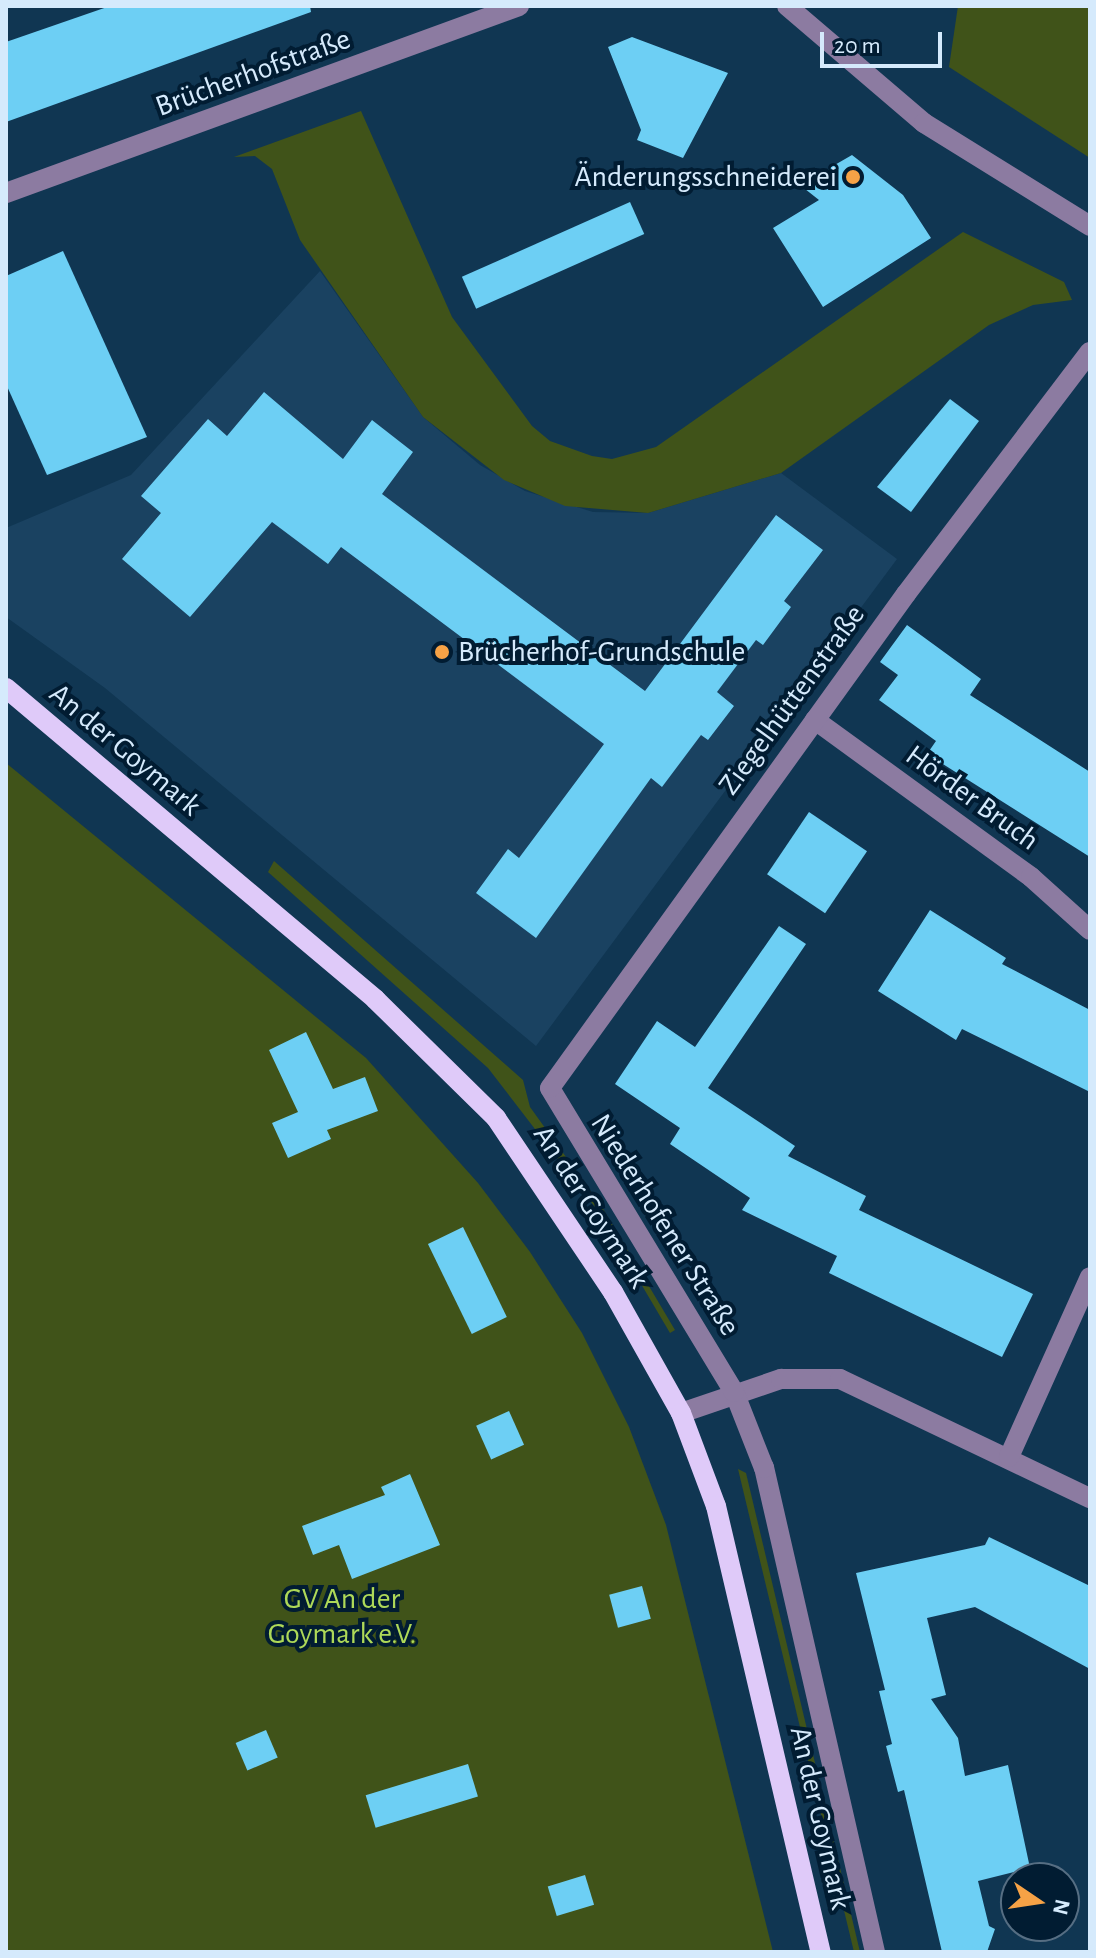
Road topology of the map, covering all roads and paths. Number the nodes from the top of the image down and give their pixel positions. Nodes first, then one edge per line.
1 (519, 6) edge
2 (787, 6) edge
3 (6, 193) edge
4 (1090, 226) edge
5 (1090, 352) edge
6 (6, 688) edge
7 (815, 720) junction
8 (1090, 930) edge
9 (550, 1088) joint
10 (1090, 1277) edge
11 (734, 1392) junction
12 (681, 1413) junction
13 (1009, 1457) junction
14 (1090, 1498) edge
15 (821, 1952) edge
16 (875, 1952) edge

1 - 3 street, Brücherhofstraße
2 - 4 street
5 - 7 street, Ziegelhüttenstraße
6 - 12 main road, An der Goymark
7 - 8 street, Hörder Bruch
7 - 9 street, Ziegelhüttenstraße
9 - 11 street, Niederhofener Straße
10 - 13 street
11 - 12 street
11 - 13 street
11 - 16 street, An der Goymark
12 - 15 main road, An der Goymark
13 - 14 street

